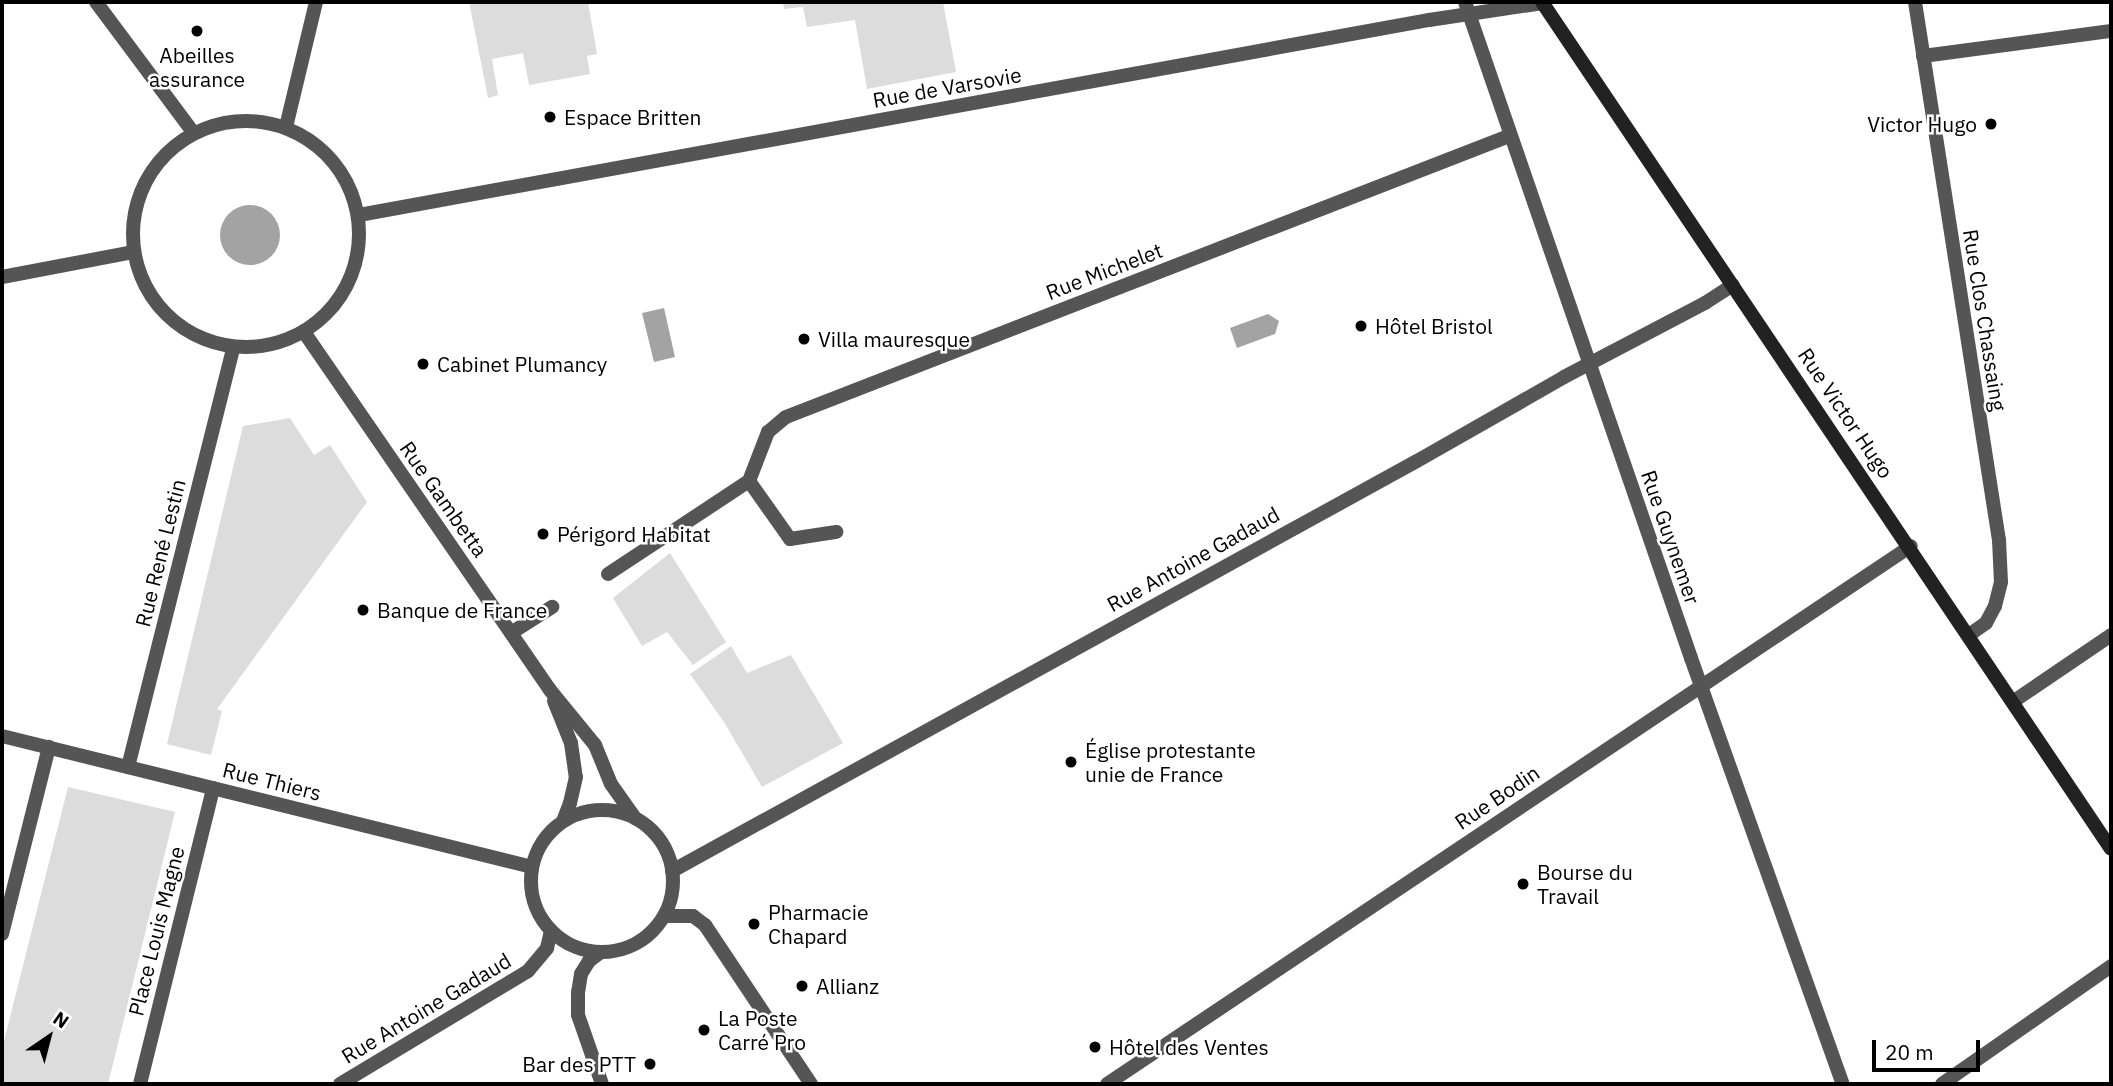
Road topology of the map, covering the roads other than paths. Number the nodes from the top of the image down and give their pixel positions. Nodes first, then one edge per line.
1 (96, 2) edge
2 (316, 2) edge
3 (1543, 2) edge
4 (1915, 2) edge
5 (1467, 7) edge
6 (2111, 31) edge
7 (1923, 56) junction
8 (286, 127) junction
9 (192, 132) junction
10 (1509, 136) junction
11 (359, 215) junction
12 (133, 251) junction
13 (2, 277) edge
14 (1733, 285) junction
15 (304, 332) junction
16 (233, 349) junction
17 (1589, 365) junction
18 (749, 481) junction
19 (836, 532) dead end
20 (1911, 546) junction
21 (608, 574) dead end
22 (552, 607) dead end
23 (511, 633) junction
24 (1969, 635) junction
25 (2111, 635) edge
26 (1700, 686) junction
27 (550, 690) junction
28 (2014, 701) junction
29 (2, 736) edge
30 (48, 747) junction
31 (128, 767) junction
32 (213, 788) junction
33 (635, 818) junction
34 (563, 821) junction
35 (2111, 849) edge
36 (532, 867) junction
37 (672, 871) junction
38 (664, 916) junction
39 (551, 930) junction
40 (2, 933) edge
41 (601, 952) junction
42 (2111, 966) edge
43 (1962, 1078) edge
44 (141, 1084) edge
45 (340, 1084) edge
46 (602, 1084) edge
47 (811, 1084) edge
48 (1107, 1084) edge
49 (1843, 1084) edge
50 (1942, 1084) edge

1 - 9 street
2 - 8 street
3 - 5 street, Rue de Varsovie
3 - 14 main road, Rue Victor Hugo
4 - 7 street, Rue Clos Chassaing
5 - 10 street, Rue Guynemer
5 - 11 street, Rue de Varsovie
6 - 7 street
7 - 24 street, Rue Clos Chassaing
8 - 9 street
8 - 11 street
9 - 12 street
10 - 17 street, Rue Guynemer
10 - 18 street, Rue Michelet
11 - 15 street
12 - 13 street
12 - 16 street
14 - 17 street, Rue Antoine Gadaud
14 - 20 main road, Rue Victor Hugo
15 - 16 street
15 - 23 street, Rue Gambetta
16 - 31 street, Rue René Lestin
17 - 26 street, Rue Guynemer
17 - 37 street, Rue Antoine Gadaud
18 - 19 street
18 - 21 street
20 - 24 main road, Rue Victor Hugo
20 - 26 street, Rue Bodin
22 - 23 street
23 - 27 street, Rue Gambetta
24 - 28 main road, Rue Victor Hugo
25 - 28 street
26 - 48 street, Rue Bodin
26 - 49 street, Rue Guynemer
27 - 33 street, Rue Gambetta
27 - 34 street, Rue Gambetta
28 - 35 main road, Rue Victor Hugo
29 - 30 street, Rue Thiers
30 - 31 street, Rue Thiers
30 - 40 street
31 - 32 street, Rue Thiers
32 - 36 street, Rue Thiers
32 - 44 street, Place Louis Magne
33 - 34 street
33 - 37 street
34 - 36 street
36 - 39 street
37 - 38 street
38 - 41 street
38 - 47 street
39 - 41 street
39 - 45 street, Rue Antoine Gadaud
41 - 46 street
42 - 43 street
43 - 50 street

